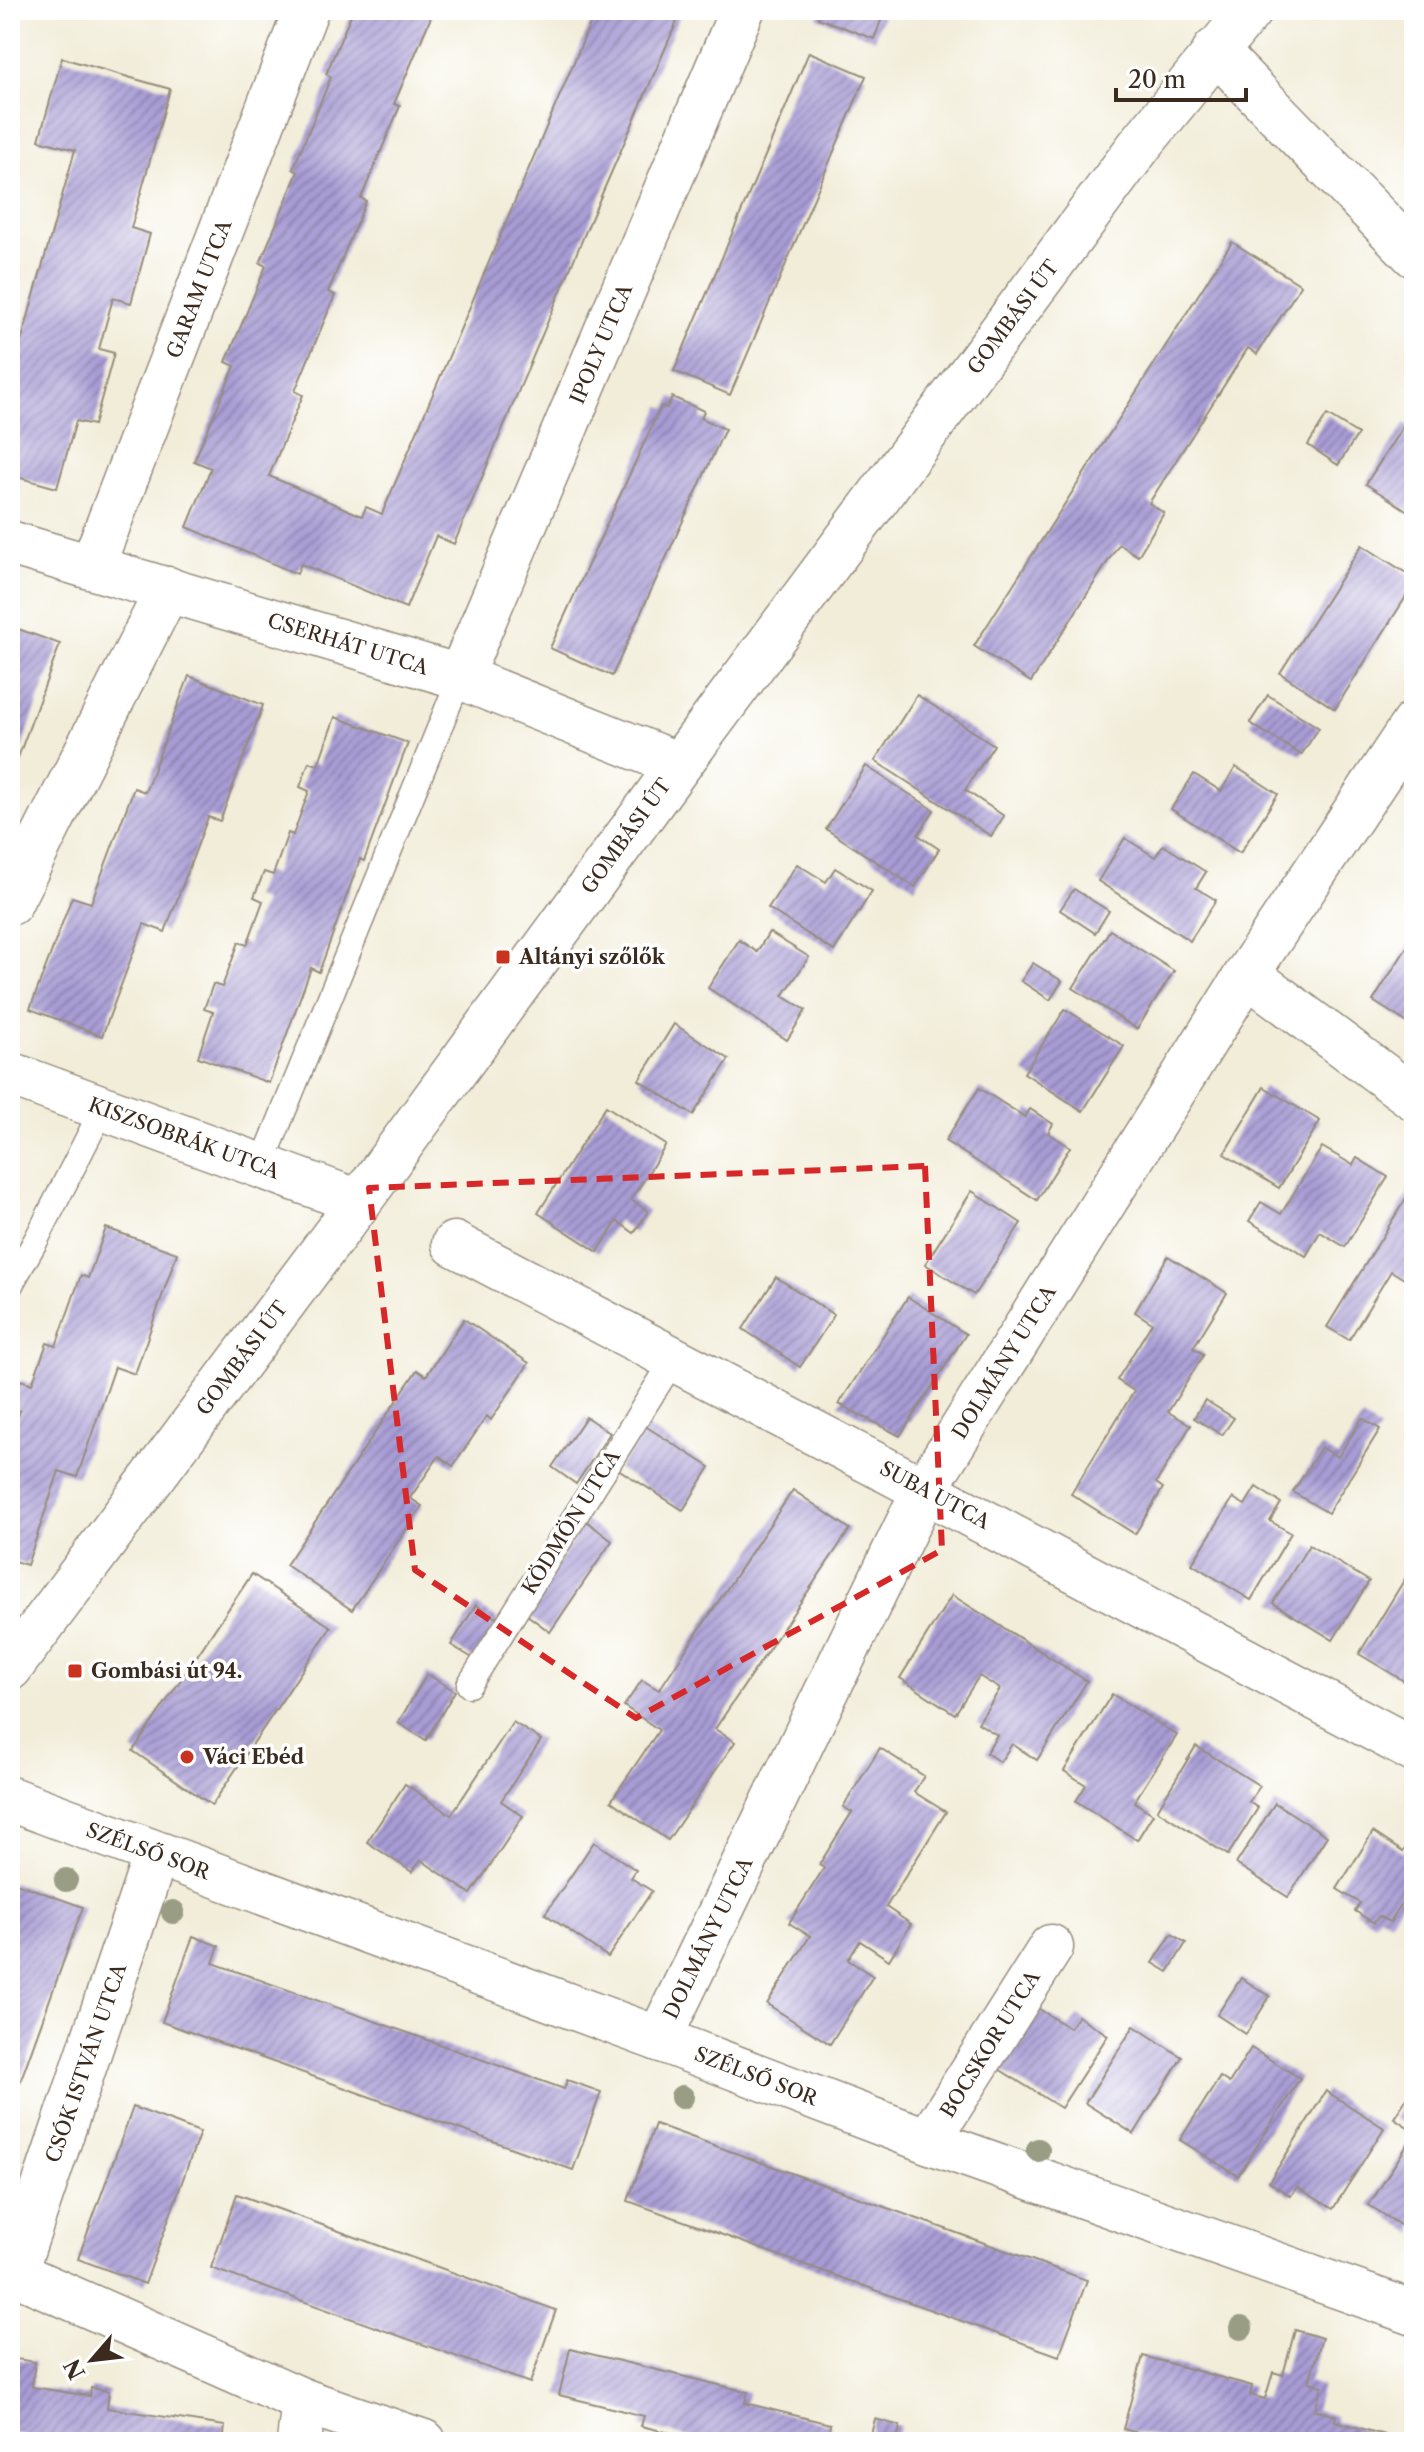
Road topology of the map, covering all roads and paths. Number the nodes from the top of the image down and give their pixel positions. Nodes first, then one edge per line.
1 (306, 10) edge
2 (742, 10) edge
3 (1250, 10) edge
4 (1215, 50) junction
5 (1414, 255) edge
6 (10, 543) edge
7 (92, 567) junction
8 (168, 589) junction
9 (460, 677) junction
10 (1414, 723) edge
11 (679, 765) junction
12 (10, 903) edge
13 (1247, 974) junction
14 (10, 1074) edge
15 (1414, 1098) edge
16 (103, 1108) junction
17 (261, 1167) junction
18 (359, 1202) junction
19 (454, 1244) dead end
20 (10, 1286) edge
21 (674, 1359) junction
22 (924, 1490) junction
23 (10, 1668) edge
24 (469, 1685) dead end
25 (1414, 1750) edge
26 (10, 1799) edge
27 (156, 1854) junction
28 (1051, 1947) dead end
29 (659, 2039) junction
30 (928, 2141) junction
31 (13, 2272) edge
32 (1414, 2313) edge
33 (301, 2422) edge
34 (424, 2442) edge

1 - 7 street, GARAM UTCA
2 - 9 street, IPOLY UTCA
3 - 4 street, GOMBÁSI ÚT
4 - 5 street
4 - 11 street, GOMBÁSI ÚT
6 - 7 street, CSERHÁT UTCA
7 - 8 street, CSERHÁT UTCA
8 - 9 street, CSERHÁT UTCA
8 - 12 street
9 - 11 street, CSERHÁT UTCA
9 - 17 lane
10 - 13 street, DOLMÁNY UTCA
11 - 18 street, GOMBÁSI ÚT
13 - 15 street
13 - 22 street, DOLMÁNY UTCA
14 - 16 street, KISZSOBRÁK UTCA
16 - 17 street, KISZSOBRÁK UTCA
16 - 20 lane
17 - 18 street, KISZSOBRÁK UTCA
18 - 23 street, GOMBÁSI ÚT
19 - 21 street, SUBA UTCA
21 - 22 street, SUBA UTCA
21 - 24 lane, KÖDMÖN UTCA
22 - 25 street, SUBA UTCA
22 - 29 street, DOLMÁNY UTCA
26 - 27 street, SZÉLSŐ SOR
27 - 29 street, SZÉLSŐ SOR
27 - 31 street, CSÓK ISTVÁN UTCA
28 - 30 street, BOCSKOR UTCA
29 - 30 street, SZÉLSŐ SOR
30 - 32 street, SZÉLSŐ SOR
31 - 33 street
33 - 34 street

